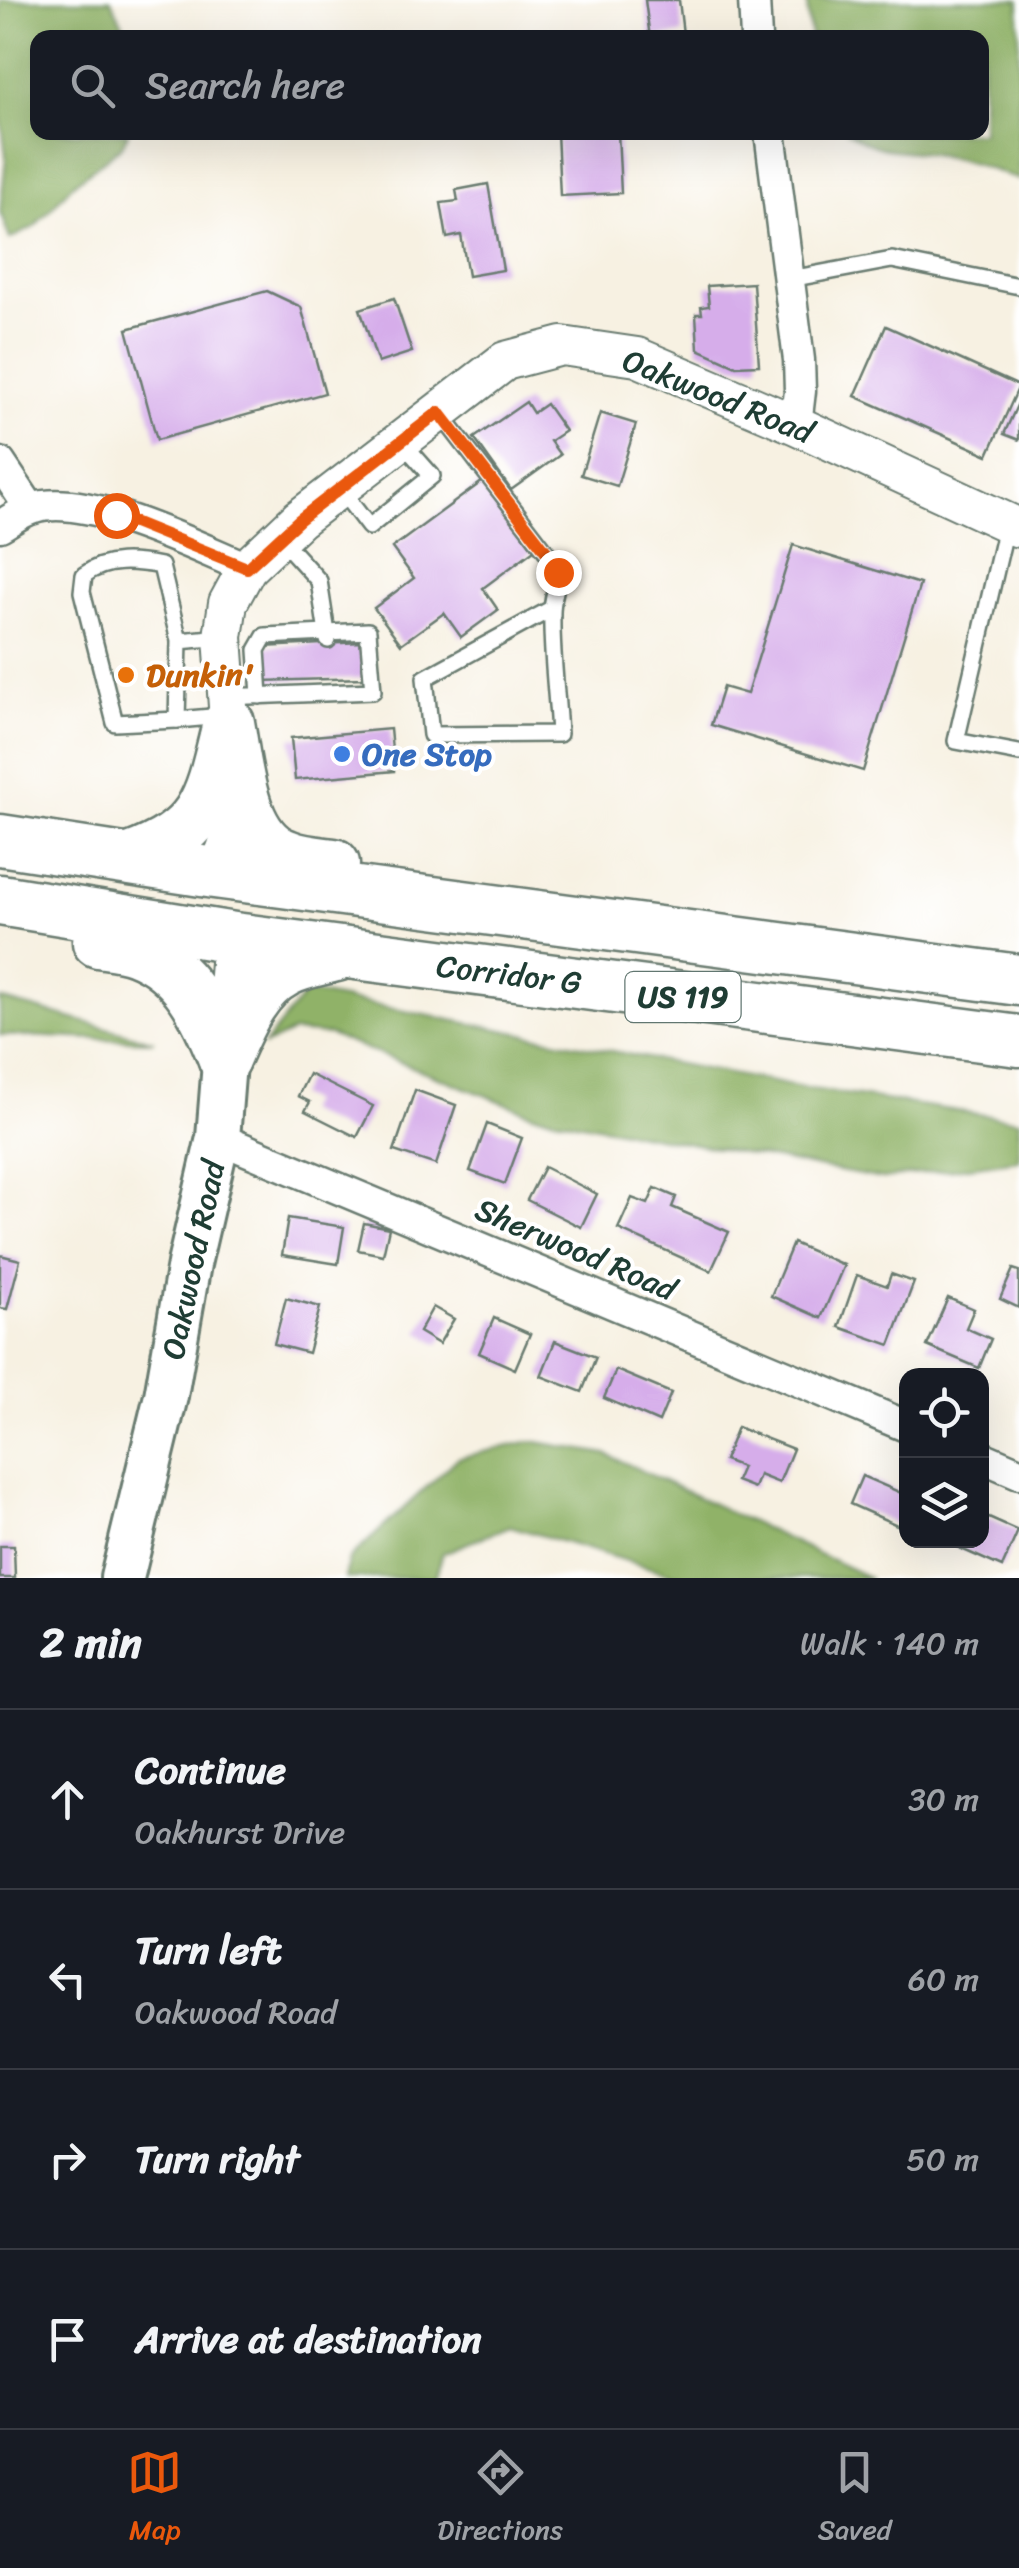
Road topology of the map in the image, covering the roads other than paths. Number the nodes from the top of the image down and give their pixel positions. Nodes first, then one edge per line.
1 (754, 0) edge
2 (756, 30) edge
3 (771, 140) edge
4 (790, 279) junction
5 (1019, 286) edge
6 (439, 412) junction
7 (796, 425) junction
8 (0, 463) edge
9 (30, 508) junction
10 (1013, 525) edge
11 (0, 526) edge
12 (280, 537) junction
13 (247, 568) junction
14 (551, 609) junction
15 (223, 636) junction
16 (328, 638) junction
17 (180, 641) junction
18 (236, 708) junction
19 (177, 720) junction
20 (1019, 753) edge
21 (0, 840) edge
22 (130, 858) junction
23 (216, 874) junction
24 (0, 884) edge
25 (0, 900) edge
26 (561, 919) junction
27 (0, 926) edge
28 (234, 938) junction
29 (346, 953) junction
30 (1019, 980) edge
31 (1019, 1041) edge
32 (224, 1059) junction
33 (218, 1138) junction
34 (899, 1423) edge
35 (984, 1458) edge
36 (1019, 1473) edge
37 (122, 1578) edge

1 - 2 street
3 - 4 street
4 - 5 lane
4 - 7 street
6 - 7 street, Oakwood Road
6 - 12 street, Oakwood Road
6 - 14 lane
7 - 10 street, Oakwood Road
8 - 9 street
9 - 11 street
9 - 13 street
10 - 20 lane
12 - 13 street, Oakwood Road
12 - 16 lane
13 - 15 street, Oakwood Road
14 - 14 lane
15 - 17 lane
15 - 18 street, Oakwood Road
16 - 18 lane
16 - 18 lane
17 - 19 lane
17 - 19 lane
18 - 19 lane
18 - 22 highway
18 - 23 street, Oakwood Road
18 - 26 highway
21 - 22 highway, Corridor G / US 119
22 - 23 highway, Corridor G / US 119
23 - 24 highway
23 - 26 highway, Corridor G / US 119
25 - 28 highway, Corridor G / US 119
26 - 28 highway
26 - 30 highway, Corridor G / US 119
27 - 32 highway
28 - 29 highway, Corridor G / US 119
28 - 32 main road, Oakwood Road
29 - 31 highway, Corridor G / US 119
29 - 32 highway
32 - 33 main road, Oakwood Road
33 - 34 street, Sherwood Road
33 - 37 main road, Oakwood Road
35 - 36 street

